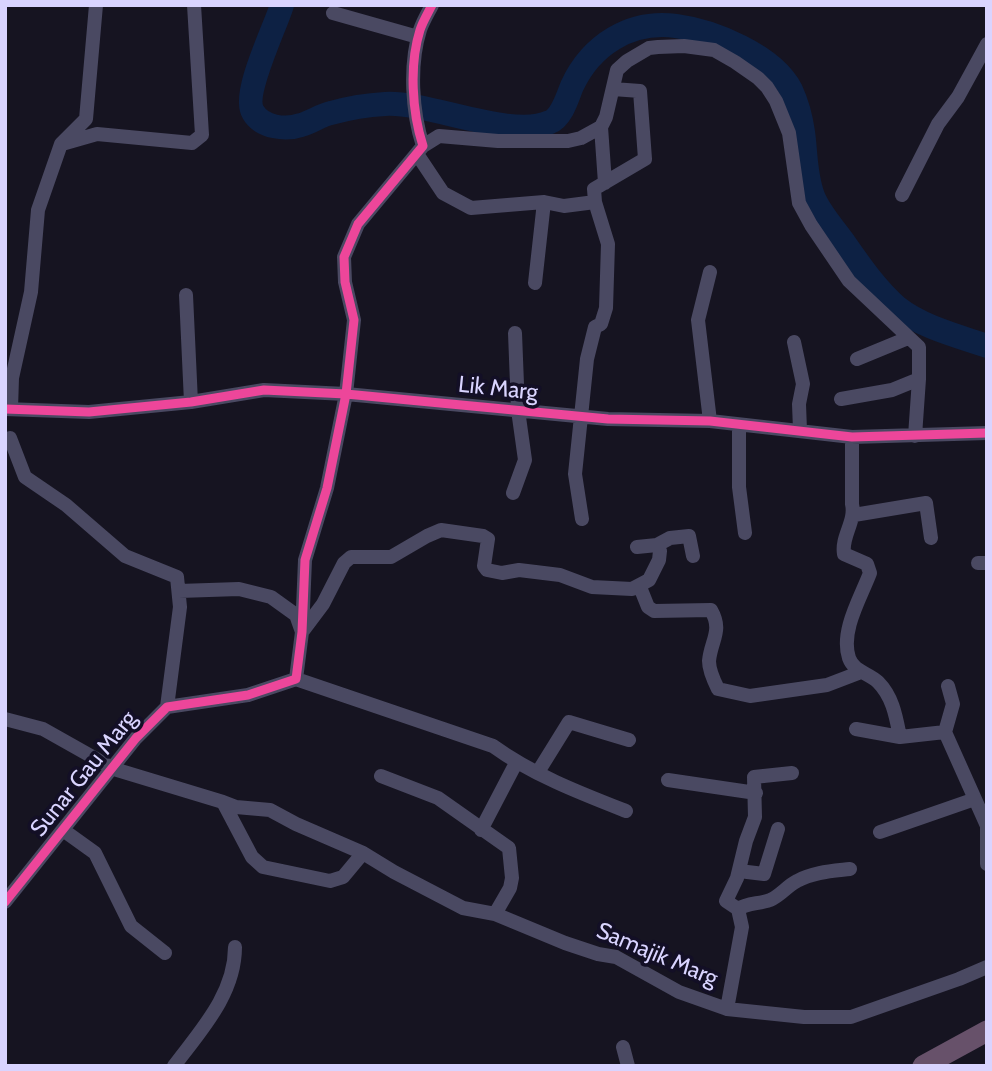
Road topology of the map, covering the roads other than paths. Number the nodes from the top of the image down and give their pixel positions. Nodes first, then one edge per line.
1 (96, 5) edge
2 (194, 5) edge
3 (432, 5) edge
4 (333, 13) dead end
5 (416, 44) junction
6 (987, 44) edge
7 (613, 89) junction
8 (601, 127) junction
9 (61, 144) junction
10 (420, 146) junction
11 (605, 183) junction
12 (902, 195) dead end
13 (544, 202) junction
14 (595, 202) junction
15 (710, 272) dead end
16 (536, 283) dead end
17 (186, 295) dead end
18 (515, 334) dead end
19 (908, 338) junction
20 (794, 342) dead end
21 (857, 359) dead end
22 (919, 379) junction
23 (346, 394) junction
24 (841, 399) dead end
25 (191, 402) junction
26 (8, 409) edge
27 (518, 410) junction
28 (581, 417) junction
29 (710, 421) junction
30 (739, 426) junction
31 (800, 430) junction
32 (987, 433) edge
33 (915, 436) junction
34 (852, 437) junction
35 (10, 438) dead end
36 (513, 493) dead end
37 (854, 515) junction
38 (582, 519) dead end
39 (745, 533) dead end
40 (931, 538) dead end
41 (657, 545) junction
42 (637, 547) dead end
43 (693, 556) dead end
44 (640, 587) junction
45 (179, 591) junction
46 (302, 632) junction
47 (861, 672) junction
48 (296, 679) junction
49 (947, 686) dead end
50 (167, 707) junction
51 (5, 719) edge
52 (856, 729) dead end
53 (945, 732) junction
54 (900, 737) junction
55 (629, 740) dead end
56 (516, 762) junction
57 (114, 769) junction
58 (538, 772) junction
59 (792, 773) dead end
60 (381, 776) dead end
61 (668, 780) dead end
62 (756, 793) junction
63 (975, 799) junction
64 (223, 802) junction
65 (626, 811) dead end
66 (987, 826) edge
67 (778, 829) dead end
68 (63, 830) junction
69 (481, 830) junction
70 (880, 832) dead end
71 (363, 853) junction
72 (987, 864) edge
73 (850, 869) dead end
74 (739, 871) junction
75 (5, 902) edge
76 (738, 909) junction
77 (495, 914) junction
78 (235, 947) dead end
79 (164, 953) dead end
80 (987, 967) edge
81 (726, 1009) junction
82 (987, 1031) edge
83 (623, 1046) dead end
84 (936, 1062) edge
85 (174, 1066) edge
86 (628, 1066) edge

1 - 9 street
2 - 9 street
3 - 5 street
4 - 5 street
5 - 10 street
6 - 12 street
7 - 8 street
7 - 11 street
7 - 19 street
8 - 10 street
8 - 11 street
9 - 26 street
10 - 13 street
10 - 23 street
11 - 14 street
13 - 14 street
13 - 16 street
14 - 28 street
15 - 29 street
17 - 25 street
18 - 27 street
19 - 21 street
19 - 22 street
20 - 31 street
22 - 24 street
22 - 33 street
23 - 25 street, Lik Marg
23 - 27 street, Lik Marg
23 - 46 street
25 - 26 street, Lik Marg
27 - 28 street, Lik Marg
27 - 36 street
28 - 29 street, Lik Marg
28 - 38 street
29 - 30 street, Lik Marg
30 - 31 street, Lik Marg
30 - 39 street
31 - 34 street, Lik Marg
32 - 33 street, Lik Marg
33 - 34 street, Lik Marg
34 - 37 street
35 - 45 street
37 - 40 street
37 - 47 street
41 - 42 street
41 - 43 street
41 - 44 street
44 - 46 street
44 - 47 street
45 - 46 street
45 - 50 street
46 - 48 street
47 - 54 street
48 - 50 street, Sunar Gau Marg
48 - 56 street
49 - 53 street
50 - 57 street, Sunar Gau Marg
51 - 57 street, Samajik Marg
52 - 54 street
53 - 54 street
53 - 63 street
55 - 58 street
56 - 58 street
56 - 69 street
57 - 64 street, Samajik Marg
57 - 68 street, Sunar Gau Marg
58 - 65 street
59 - 62 street
60 - 69 street
61 - 62 street
62 - 74 street
63 - 66 street
63 - 70 street
64 - 71 street, Samajik Marg
64 - 71 street
66 - 72 street
67 - 74 street
68 - 75 street, Sunar Gau Marg
68 - 79 street
69 - 77 street
71 - 77 street, Samajik Marg
73 - 76 street
74 - 76 street
76 - 81 street
77 - 81 street, Samajik Marg
78 - 85 street
80 - 81 street, Samajik Marg
82 - 84 highway
83 - 86 street

